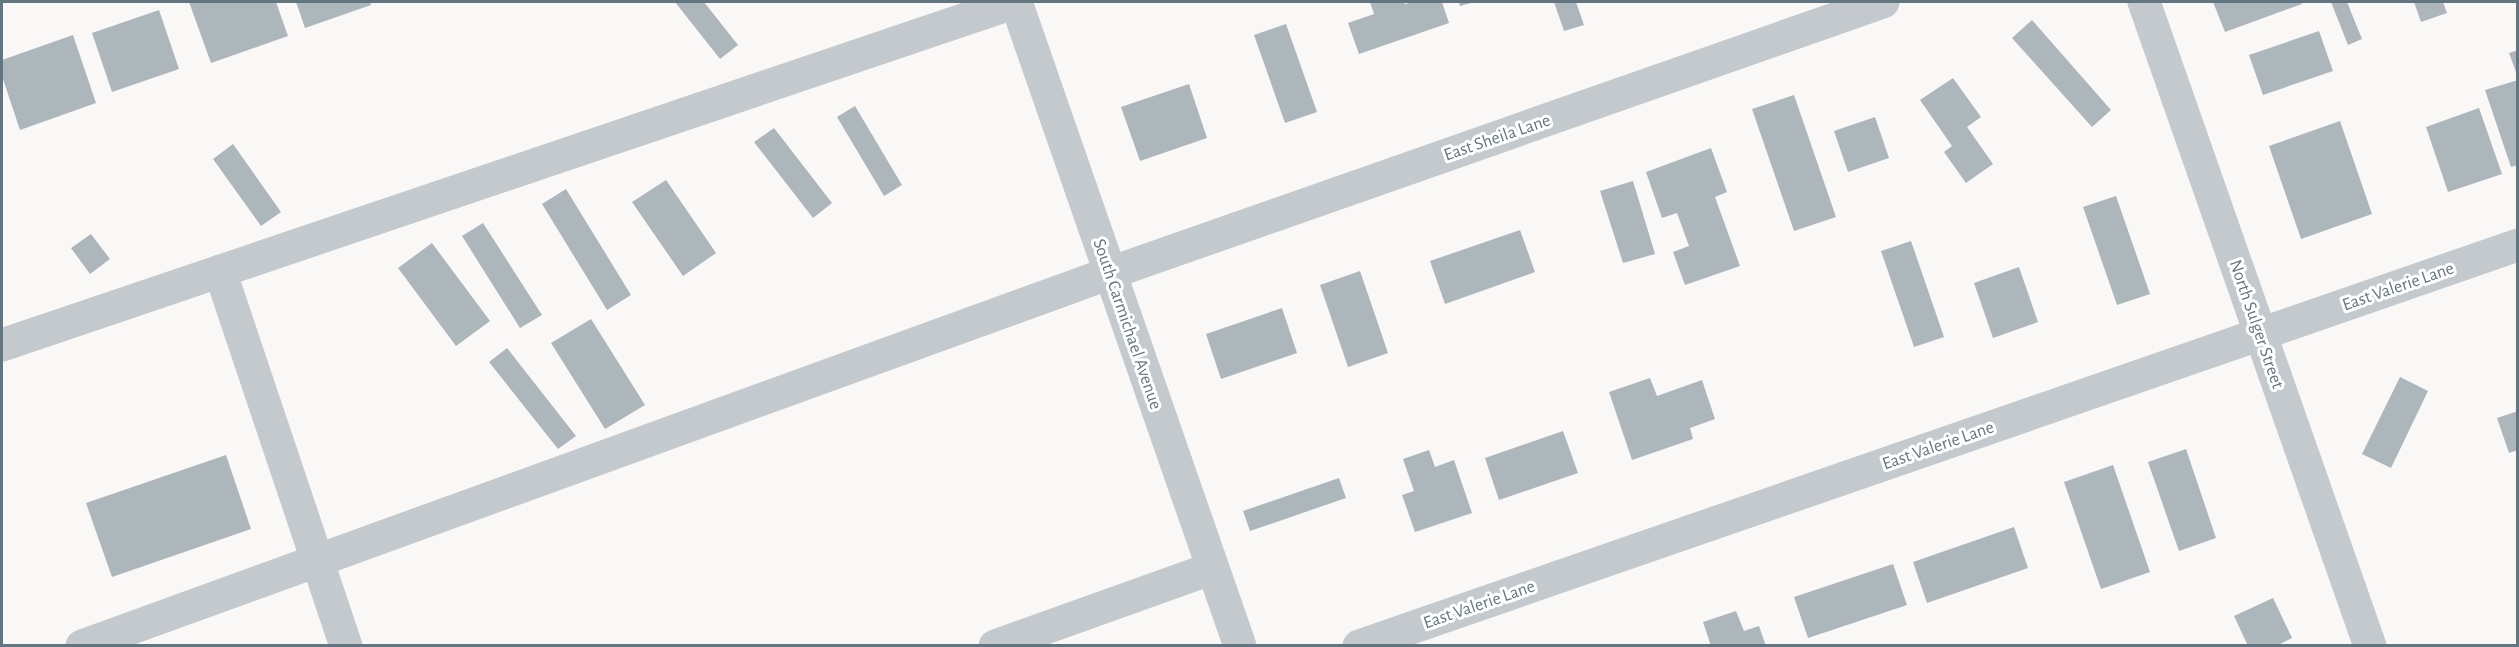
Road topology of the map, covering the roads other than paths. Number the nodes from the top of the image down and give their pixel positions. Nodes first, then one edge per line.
1 (1016, 2) edge
2 (1883, 2) edge
3 (2144, 2) edge
4 (2517, 245) edge
5 (220, 271) junction
6 (1110, 273) junction
7 (2260, 334) junction
8 (2, 345) edge
9 (318, 560) junction
10 (1213, 568) junction
11 (82, 645) edge
12 (346, 645) edge
13 (995, 645) edge
14 (1240, 645) edge
15 (1359, 645) edge
16 (2370, 645) edge

1 - 5 street
1 - 6 street, South Carmichael Avenue
2 - 6 street, East Sheila Lane
3 - 7 street, North Sulger Street
4 - 7 street, East Valerie Lane
5 - 8 street
5 - 9 street
6 - 9 street, East Sheila Lane
6 - 10 street, South Carmichael Avenue
7 - 15 street, East Valerie Lane
7 - 16 street, North Sulger Street
9 - 11 street, East Sheila Lane
9 - 12 street
10 - 13 street
10 - 14 street, South Carmichael Avenue

